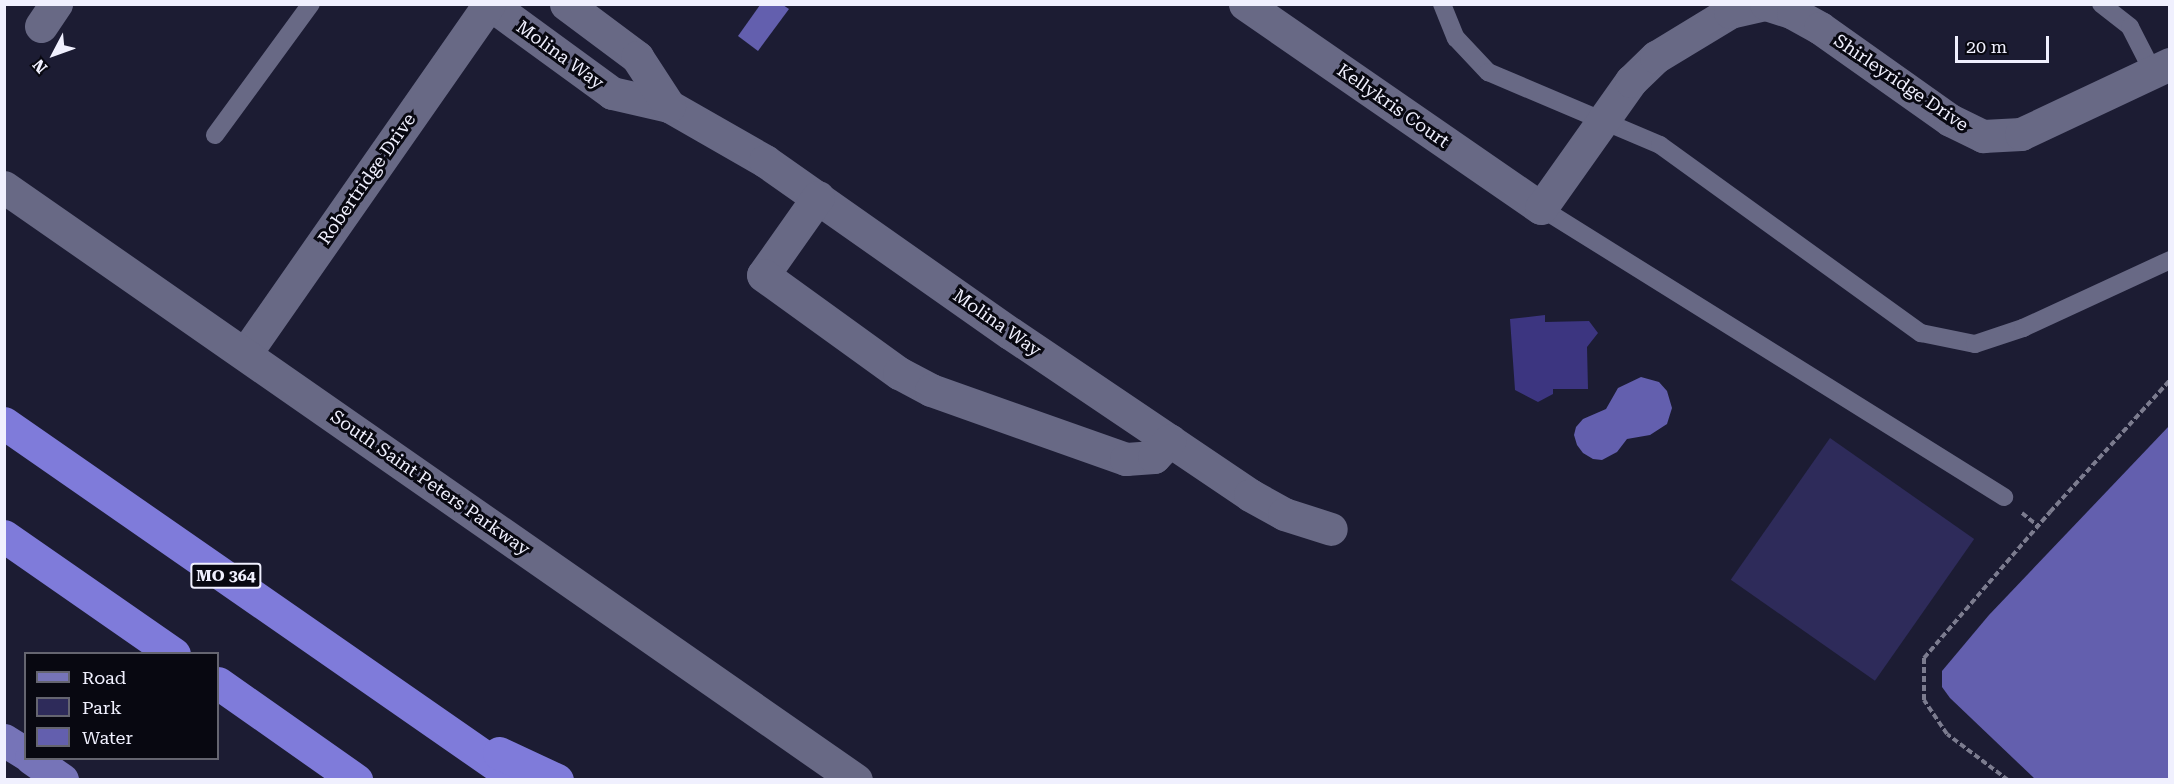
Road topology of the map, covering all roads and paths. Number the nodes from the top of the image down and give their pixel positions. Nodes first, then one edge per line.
1 (311, 4) edge
2 (489, 4) edge
3 (566, 4) edge
4 (1245, 4) edge
5 (1442, 4) edge
6 (1765, 4) edge
7 (2101, 4) edge
8 (2161, 68) edge
9 (669, 106) junction
10 (1604, 120) junction
11 (215, 135) dead end
12 (4, 187) edge
13 (818, 197) junction
14 (1541, 208) junction
15 (2169, 260) edge
16 (245, 354) junction
17 (2169, 380) edge
18 (4, 423) edge
19 (1170, 440) junction
20 (2004, 497) dead end
21 (1330, 529) dead end
22 (4, 536) edge
23 (171, 652) edge
24 (219, 684) edge
25 (448, 730) junction
26 (4, 740) edge
27 (24, 753) edge
28 (32, 760) edge
29 (62, 780) edge
30 (356, 780) edge
31 (518, 780) edge
32 (557, 780) edge
33 (856, 780) edge
34 (2008, 780) edge

1 - 11 lane
2 - 9 street, Molina Way
2 - 16 street, Robertridge Drive
3 - 9 street, Molina Way
4 - 14 street, Kellykris Court
5 - 10 lane
6 - 8 street, Shirleyridge Drive
6 - 10 street, Shirleyridge Drive
7 - 8 lane
9 - 13 street, Molina Way
10 - 14 street, Shirleyridge Drive
10 - 15 lane
12 - 16 street, South Saint Peters Parkway
13 - 19 street, Molina Way
13 - 19 street
14 - 20 lane
16 - 33 street, South Saint Peters Parkway
17 - 34 path
18 - 25 highway, MO 364
19 - 21 street, Molina Way
22 - 23 highway
24 - 30 highway
25 - 31 highway, MO 364
25 - 32 highway
26 - 27 main road
28 - 29 main road

